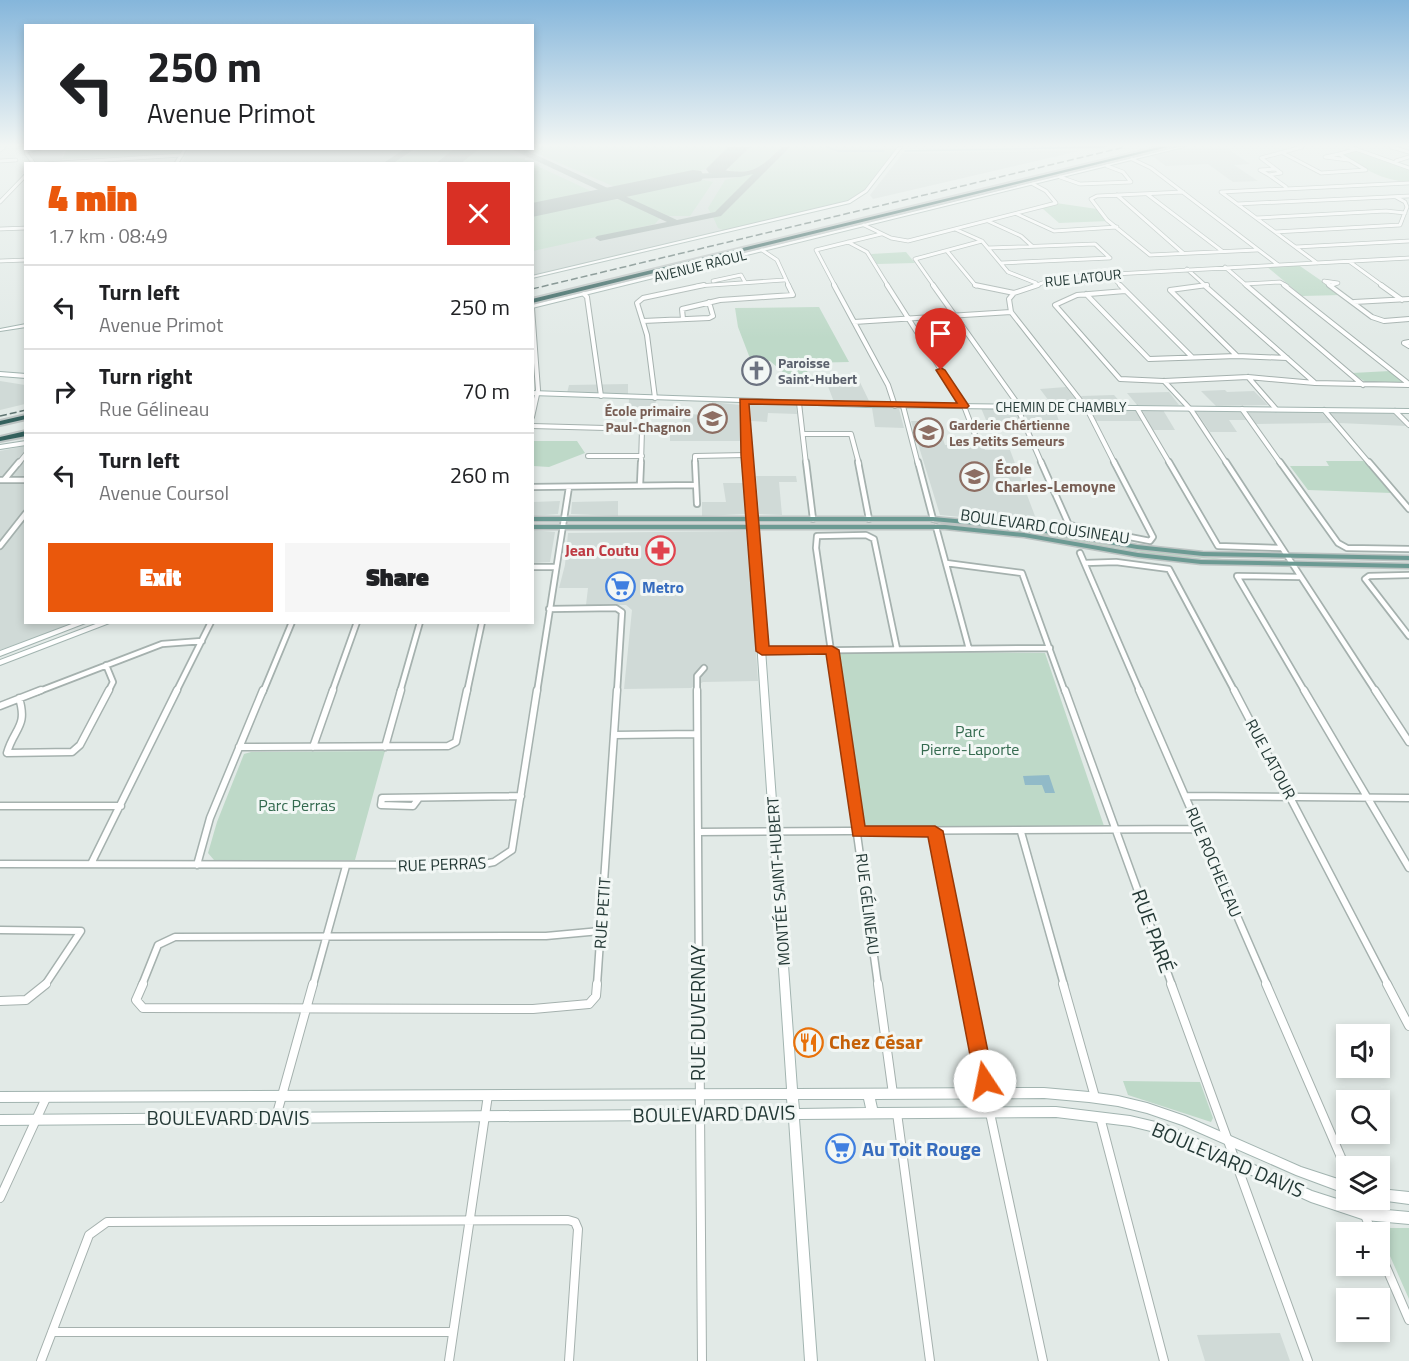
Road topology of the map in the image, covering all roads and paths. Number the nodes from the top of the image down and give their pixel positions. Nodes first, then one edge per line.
1 (813, 211) edge
2 (892, 211) edge
3 (901, 211) edge
4 (924, 211) edge
5 (1029, 211) edge
6 (1099, 211) edge
7 (1135, 211) edge
8 (1169, 211) edge
9 (1207, 211) edge
10 (1246, 211) edge
11 (1405, 213) joint
12 (1017, 214) junction
13 (1256, 218) junction
14 (988, 222) junction
15 (864, 225) junction
16 (1117, 227) junction
17 (24, 228) edge
18 (0, 229) edge
19 (955, 230) junction
20 (1275, 232) junction
21 (881, 234) junction
22 (982, 241) junction
23 (1409, 241) edge
24 (848, 242) junction
25 (1032, 246) junction
26 (1296, 247) junction
27 (988, 248) junction
28 (762, 250) junction
29 (1257, 250) junction
30 (947, 251) junction
31 (1222, 251) junction
32 (1183, 253) junction
33 (1409, 258) edge
34 (24, 260) edge
35 (0, 261) edge
36 (1349, 261) junction
37 (1001, 263) junction
38 (1317, 263) junction
39 (1277, 264) junction
40 (1226, 267) junction
41 (1187, 269) junction
42 (1109, 274) junction
43 (534, 277) edge
44 (784, 280) junction
45 (745, 282) junction
46 (711, 283) junction
47 (1036, 283) junction
48 (1244, 284) junction
49 (1207, 285) junction
50 (1332, 285) dead end
51 (1125, 291) junction
52 (1014, 293) junction
53 (584, 294) junction
54 (1086, 294) junction
55 (534, 299) edge
56 (534, 299) edge
57 (1409, 299) edge
58 (1402, 300) junction
59 (709, 302) junction
60 (1352, 302) junction
61 (534, 307) edge
62 (1011, 312) junction
63 (956, 316) junction
64 (908, 318) junction
65 (683, 319) junction
66 (1409, 320) edge
67 (643, 321) junction
68 (854, 322) junction
69 (24, 324) edge
70 (0, 328) edge
71 (1237, 356) junction
72 (1192, 357) junction
73 (1287, 358) junction
74 (534, 365) edge
75 (0, 376) edge
76 (24, 378) edge
77 (1248, 378) junction
78 (1164, 381) junction
79 (1315, 383) junction
80 (1363, 385) junction
81 (1409, 385) edge
82 (535, 393) edge
83 (601, 396) junction
84 (655, 398) junction
85 (744, 401) junction
86 (799, 403) junction
87 (894, 406) junction
88 (903, 406) junction
89 (964, 406) junction
90 (1019, 407) junction
91 (1085, 407) junction
92 (1137, 408) junction
93 (1188, 408) junction
94 (1242, 409) junction
95 (1276, 409) junction
96 (1324, 410) junction
97 (1395, 411) junction
98 (1409, 411) edge
99 (24, 417) edge
100 (0, 423) edge
101 (1409, 425) edge
102 (24, 426) edge
103 (534, 426) edge
104 (24, 427) edge
105 (0, 429) edge
106 (0, 434) edge
107 (804, 434) junction
108 (24, 435) edge
109 (0, 439) edge
110 (977, 440) dead end
111 (24, 443) edge
112 (0, 447) edge
113 (747, 455) junction
114 (24, 456) edge
115 (588, 456) dead end
116 (642, 456) junction
117 (2, 480) edge
118 (24, 480) edge
119 (640, 485) junction
120 (696, 485) junction
121 (534, 487) edge
122 (569, 487) junction
123 (696, 504) dead end
124 (1409, 509) edge
125 (24, 516) edge
126 (534, 519) edge
127 (813, 519) junction
128 (869, 519) junction
129 (563, 523) junction
130 (752, 523) junction
131 (934, 523) junction
132 (534, 527) edge
133 (0, 546) edge
134 (1281, 548) junction
135 (1409, 549) edge
136 (1080, 553) dead end
137 (1287, 557) junction
138 (1409, 558) edge
139 (1085, 563) junction
140 (946, 564) junction
141 (1293, 566) junction
142 (1409, 566) edge
143 (534, 567) edge
144 (556, 567) junction
145 (1409, 575) edge
146 (1300, 576) junction
147 (549, 609) junction
148 (80, 624) edge
149 (105, 624) edge
150 (210, 624) edge
151 (291, 624) edge
152 (356, 624) edge
153 (419, 624) edge
154 (482, 624) edge
155 (1409, 636) edge
156 (202, 641) junction
157 (1050, 648) junction
158 (969, 649) junction
159 (832, 650) junction
160 (897, 650) junction
161 (762, 651) junction
162 (0, 654) edge
163 (0, 663) edge
164 (106, 665) junction
165 (704, 668) dead end
166 (19, 698) junction
167 (0, 706) edge
168 (614, 735) junction
169 (697, 735) junction
170 (1409, 742) edge
171 (239, 747) junction
172 (313, 747) junction
173 (385, 747) junction
174 (521, 796) junction
175 (1186, 796) junction
176 (419, 798) junction
177 (1409, 798) edge
178 (1293, 799) junction
179 (1368, 799) junction
180 (0, 806) edge
181 (121, 806) junction
182 (1199, 829) junction
183 (1117, 830) junction
184 (698, 831) junction
185 (774, 831) junction
186 (935, 831) junction
187 (858, 832) junction
188 (1021, 832) junction
189 (0, 864) edge
190 (91, 864) junction
191 (197, 865) junction
192 (346, 866) junction
193 (1409, 868) edge
194 (0, 930) edge
195 (600, 931) junction
196 (328, 936) junction
197 (0, 1001) edge
198 (307, 1010) junction
199 (1409, 1026) edge
200 (987, 1093) junction
201 (698, 1094) junction
202 (792, 1094) junction
203 (869, 1094) junction
204 (893, 1094) junction
205 (488, 1095) junction
206 (0, 1097) edge
207 (282, 1097) junction
208 (1095, 1097) junction
209 (46, 1098) junction
210 (794, 1113) junction
211 (872, 1113) junction
212 (897, 1113) junction
213 (990, 1113) junction
214 (698, 1114) junction
215 (485, 1116) junction
216 (276, 1117) junction
217 (1100, 1117) junction
218 (37, 1119) junction
219 (0, 1120) edge
220 (1228, 1140) junction
221 (1341, 1156) edge
222 (1235, 1161) junction
223 (1336, 1185) edge
224 (1390, 1196) edge
225 (0, 1198) edge
226 (1409, 1198) edge
227 (1365, 1214) junction
228 (1409, 1218) edge
229 (470, 1222) junction
230 (1368, 1222) edge
231 (1390, 1276) edge
232 (1409, 1320) edge
233 (52, 1332) junction
234 (453, 1332) junction
235 (41, 1361) edge
236 (449, 1361) edge
237 (569, 1361) edge
238 (702, 1361) edge
239 (811, 1361) edge
240 (930, 1361) edge
241 (1043, 1361) edge
242 (1164, 1361) edge
243 (1308, 1361) edge

1 - 43 street
2 - 55 highway
3 - 56 highway
4 - 15 street, AVENUE RAOUL
5 - 12 street
6 - 16 street
7 - 32 street
8 - 31 street
9 - 29 street
10 - 13 street
11 - 13 street
11 - 20 street
12 - 14 street
12 - 16 street
13 - 20 street
14 - 19 street
14 - 25 street
15 - 21 street
15 - 28 street, AVENUE RAOUL
16 - 32 street
17 - 18 street
19 - 21 street
19 - 22 street
20 - 26 street
21 - 24 street
22 - 27 street
22 - 30 street
23 - 26 street
24 - 64 street
24 - 68 street
25 - 27 street
25 - 37 street
26 - 38 street
27 - 37 street
28 - 44 street
28 - 53 street, AVENUE RAOUL
29 - 31 street
29 - 39 street
30 - 52 street
30 - 63 street
31 - 32 street
33 - 36 street, RUE LATOUR
34 - 35 street
36 - 38 street, RUE LATOUR
36 - 58 street
37 - 47 street
38 - 39 street, RUE LATOUR
39 - 40 street, RUE LATOUR
40 - 41 street, RUE LATOUR
40 - 48 street
41 - 42 street, RUE LATOUR
41 - 49 street
42 - 47 street, RUE LATOUR
42 - 51 street
44 - 45 street
44 - 59 street
45 - 46 street
45 - 46 street
46 - 67 street
47 - 52 street, RUE LATOUR
48 - 80 street
48 - 81 street
49 - 71 street
49 - 73 street
50 - 60 street
51 - 54 street
51 - 72 street
52 - 62 street
53 - 61 street, AVENUE RAOUL
53 - 83 street
54 - 72 street
54 - 78 street
57 - 58 street
58 - 60 street
59 - 65 street
59 - 65 street
60 - 66 street
62 - 63 street
62 - 91 street
63 - 64 street
63 - 90 street
64 - 68 street
64 - 89 street
65 - 67 street
67 - 84 street
68 - 87 street
69 - 70 street
71 - 72 street
71 - 73 street
73 - 79 street
74 - 82 street
75 - 76 street
77 - 78 street
77 - 79 street
77 - 95 street
78 - 93 street
79 - 80 street
80 - 81 street
82 - 83 street, CHEMIN DE CHAMBLY
83 - 84 street, CHEMIN DE CHAMBLY
84 - 85 street, CHEMIN DE CHAMBLY
85 - 86 street, CHEMIN DE CHAMBLY
85 - 113 street, MONTÉE SAINT-HUBERT
86 - 87 street, CHEMIN DE CHAMBLY
86 - 107 street
87 - 88 street, CHEMIN DE CHAMBLY
88 - 89 street, CHEMIN DE CHAMBLY
88 - 131 street
89 - 90 street, CHEMIN DE CHAMBLY
89 - 110 street
90 - 91 street, CHEMIN DE CHAMBLY
90 - 91 street
91 - 92 street, CHEMIN DE CHAMBLY
92 - 93 street, CHEMIN DE CHAMBLY
92 - 134 street
93 - 94 street, CHEMIN DE CHAMBLY
93 - 134 street
94 - 95 street, CHEMIN DE CHAMBLY
94 - 135 street
95 - 96 street, CHEMIN DE CHAMBLY
96 - 97 street, CHEMIN DE CHAMBLY
96 - 124 street
97 - 98 street, CHEMIN DE CHAMBLY
97 - 101 street
99 - 100 highway
102 - 105 highway
103 - 116 street
104 - 106 highway
107 - 127 street
107 - 128 street
108 - 109 highway
111 - 112 street
113 - 120 street
113 - 130 street, MONTÉE SAINT-HUBERT
114 - 117 street
115 - 116 street
116 - 119 street
117 - 118 street
119 - 120 street
119 - 122 street
120 - 123 street
121 - 122 street
122 - 129 street, RUE PERRAS
125 - 133 street
126 - 129 main road, BOULEVARD COUSINEAU
127 - 128 main road, BOULEVARD COUSINEAU
127 - 130 main road, BOULEVARD COUSINEAU
128 - 131 main road, BOULEVARD COUSINEAU
129 - 130 main road, BOULEVARD COUSINEAU
129 - 132 main road, BOULEVARD COUSINEAU
129 - 144 street, RUE PERRAS
130 - 131 main road, BOULEVARD COUSINEAU
130 - 161 street, MONTÉE SAINT-HUBERT
131 - 137 main road, BOULEVARD COUSINEAU
131 - 140 street
131 - 141 main road, BOULEVARD COUSINEAU
134 - 137 street
136 - 139 street, RUE ROCHELEAU
137 - 138 main road, BOULEVARD COUSINEAU
137 - 141 street
139 - 175 street, RUE ROCHELEAU
139 - 178 street, RUE LATOUR
140 - 157 street, RUE PARÉ
140 - 158 street
141 - 142 main road, BOULEVARD COUSINEAU
141 - 146 street
143 - 144 street
144 - 147 street, RUE PERRAS
145 - 155 street
146 - 170 street
146 - 179 street
147 - 168 street, RUE PETIT
147 - 174 street, RUE PERRAS
148 - 162 street
149 - 163 street
150 - 156 street
151 - 171 street
152 - 172 street
153 - 173 street
154 - 173 street
156 - 164 street
156 - 181 street
157 - 158 street
157 - 183 street, RUE PARÉ
158 - 160 street
159 - 160 street
159 - 160 street, RUE GÉLINEAU
159 - 161 street
159 - 187 street, RUE GÉLINEAU
161 - 185 street, MONTÉE SAINT-HUBERT
164 - 166 street
164 - 166 street
165 - 169 street, RUE DUVERNAY
166 - 167 street
168 - 169 street
168 - 195 street, RUE PETIT
169 - 184 street, RUE DUVERNAY
171 - 172 street
171 - 191 street
172 - 173 street
174 - 176 street
174 - 192 street, RUE PERRAS
175 - 178 street
175 - 182 street, RUE ROCHELEAU
176 - 176 street
177 - 179 street
178 - 179 street
178 - 199 street, RUE LATOUR
179 - 193 street
180 - 181 street
181 - 190 street
182 - 183 street
182 - 221 street, RUE ROCHELEAU
183 - 188 street
183 - 220 street, RUE PARÉ
184 - 185 street
184 - 201 street, RUE DUVERNAY
185 - 187 street
185 - 202 street, MONTÉE SAINT-HUBERT
186 - 187 street
186 - 188 street
186 - 200 street
187 - 204 street, RUE GÉLINEAU
188 - 208 street
189 - 190 street, RUE PERRAS
190 - 191 street, RUE PERRAS
191 - 192 street, RUE PERRAS
192 - 196 street
194 - 197 street
195 - 196 street
195 - 198 street, RUE PETIT
196 - 198 street
196 - 198 street
198 - 207 street
200 - 204 street, BOULEVARD DAVIS
200 - 208 street, BOULEVARD DAVIS
201 - 202 street, BOULEVARD DAVIS
201 - 205 street, BOULEVARD DAVIS
201 - 214 street, RUE DUVERNAY
202 - 203 street, BOULEVARD DAVIS
202 - 210 street, MONTÉE SAINT-HUBERT
203 - 204 street, BOULEVARD DAVIS
203 - 211 street
205 - 207 street, BOULEVARD DAVIS
205 - 215 street
206 - 209 street, BOULEVARD DAVIS
207 - 209 street, BOULEVARD DAVIS
207 - 216 street
208 - 220 street, BOULEVARD DAVIS
209 - 218 street
210 - 211 street, BOULEVARD DAVIS
210 - 214 street, BOULEVARD DAVIS
210 - 239 street, MONTÉE SAINT-HUBERT
211 - 212 street, BOULEVARD DAVIS
212 - 213 street, BOULEVARD DAVIS
212 - 240 street
213 - 217 street, BOULEVARD DAVIS
213 - 241 street
214 - 215 street, BOULEVARD DAVIS
214 - 238 street, RUE DUVERNAY
215 - 216 street, BOULEVARD DAVIS
215 - 229 street
216 - 218 street, BOULEVARD DAVIS
217 - 222 street, BOULEVARD DAVIS
217 - 242 street
218 - 219 street, BOULEVARD DAVIS
218 - 225 street
220 - 222 street, RUE PARÉ
220 - 223 street, BOULEVARD DAVIS
222 - 227 street, BOULEVARD DAVIS
222 - 243 street, RUE PARÉ
224 - 226 street
227 - 228 street, BOULEVARD DAVIS
227 - 230 street
229 - 233 street
229 - 234 street
229 - 237 street
231 - 232 street
233 - 234 street
233 - 235 street
234 - 236 street

